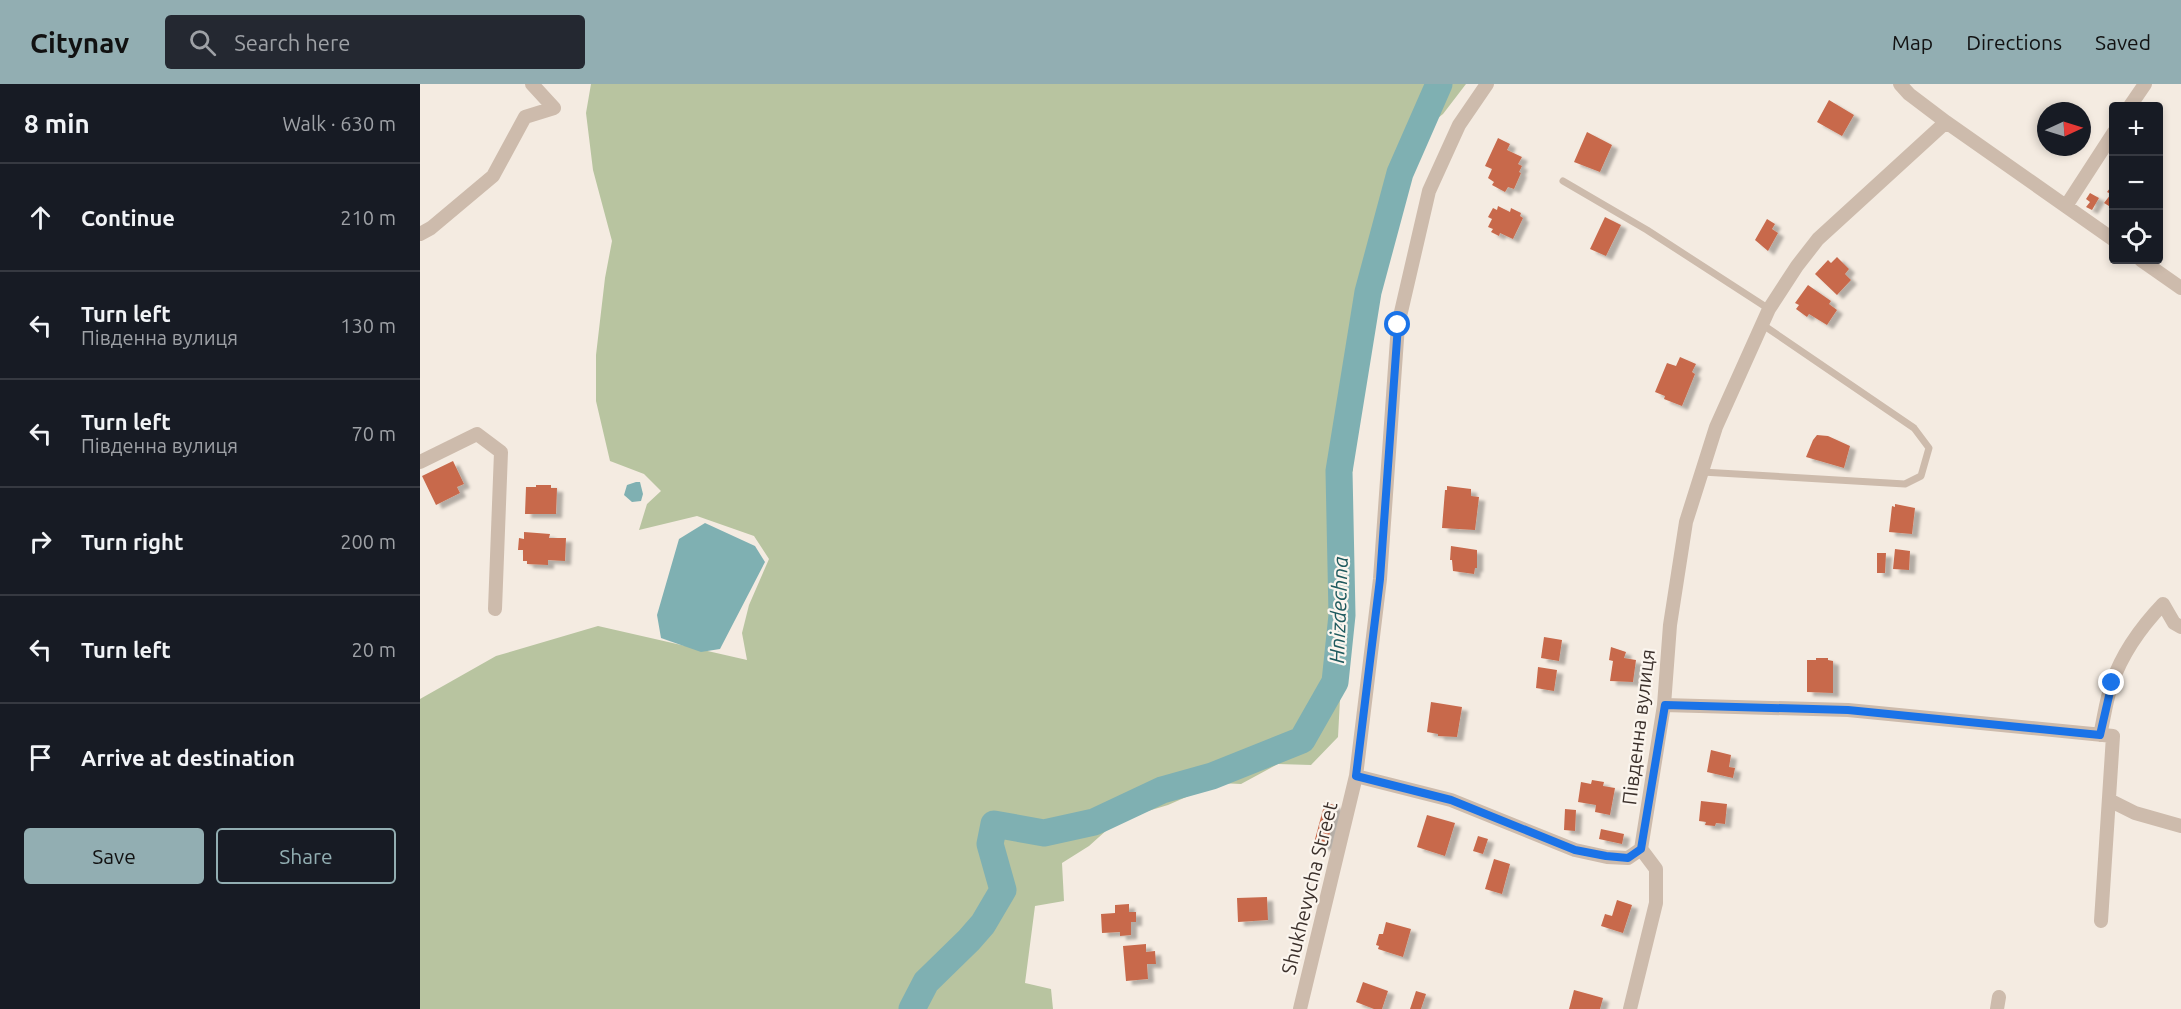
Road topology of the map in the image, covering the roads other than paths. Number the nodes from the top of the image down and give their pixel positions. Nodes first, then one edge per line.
1 (532, 84) edge
2 (1487, 84) edge
3 (2145, 84) edge
4 (1908, 87) edge
5 (2133, 102) edge
6 (1946, 122) junction
7 (2109, 140) edge
8 (1563, 182) dead end
9 (2066, 206) junction
10 (420, 234) edge
11 (2109, 236) edge
12 (2147, 264) edge
13 (2181, 288) edge
14 (1769, 309) junction
15 (1763, 325) junction
16 (420, 462) edge
17 (1702, 472) junction
18 (495, 609) dead end
19 (2181, 627) edge
20 (1665, 705) junction
21 (2100, 735) junction
22 (1356, 776) junction
23 (2109, 800) junction
24 (2181, 826) edge
25 (1641, 849) junction
26 (2101, 921) dead end
27 (1300, 1009) edge
28 (1630, 1009) edge

1 - 10 street
2 - 22 street, Shukhevycha Street
3 - 5 street
4 - 6 street
6 - 9 street
6 - 14 street, Південна вулиця
7 - 9 street
8 - 14 lane
9 - 11 street
12 - 13 street
14 - 15 street, Південна вулиця
15 - 17 street, Південна вулиця
15 - 17 lane
16 - 18 street
17 - 20 street, Південна вулиця
19 - 21 street
20 - 21 street
20 - 25 street, Південна вулиця
21 - 23 street
22 - 25 street
22 - 27 street, Shukhevycha Street
23 - 24 street
23 - 26 street
25 - 28 street

